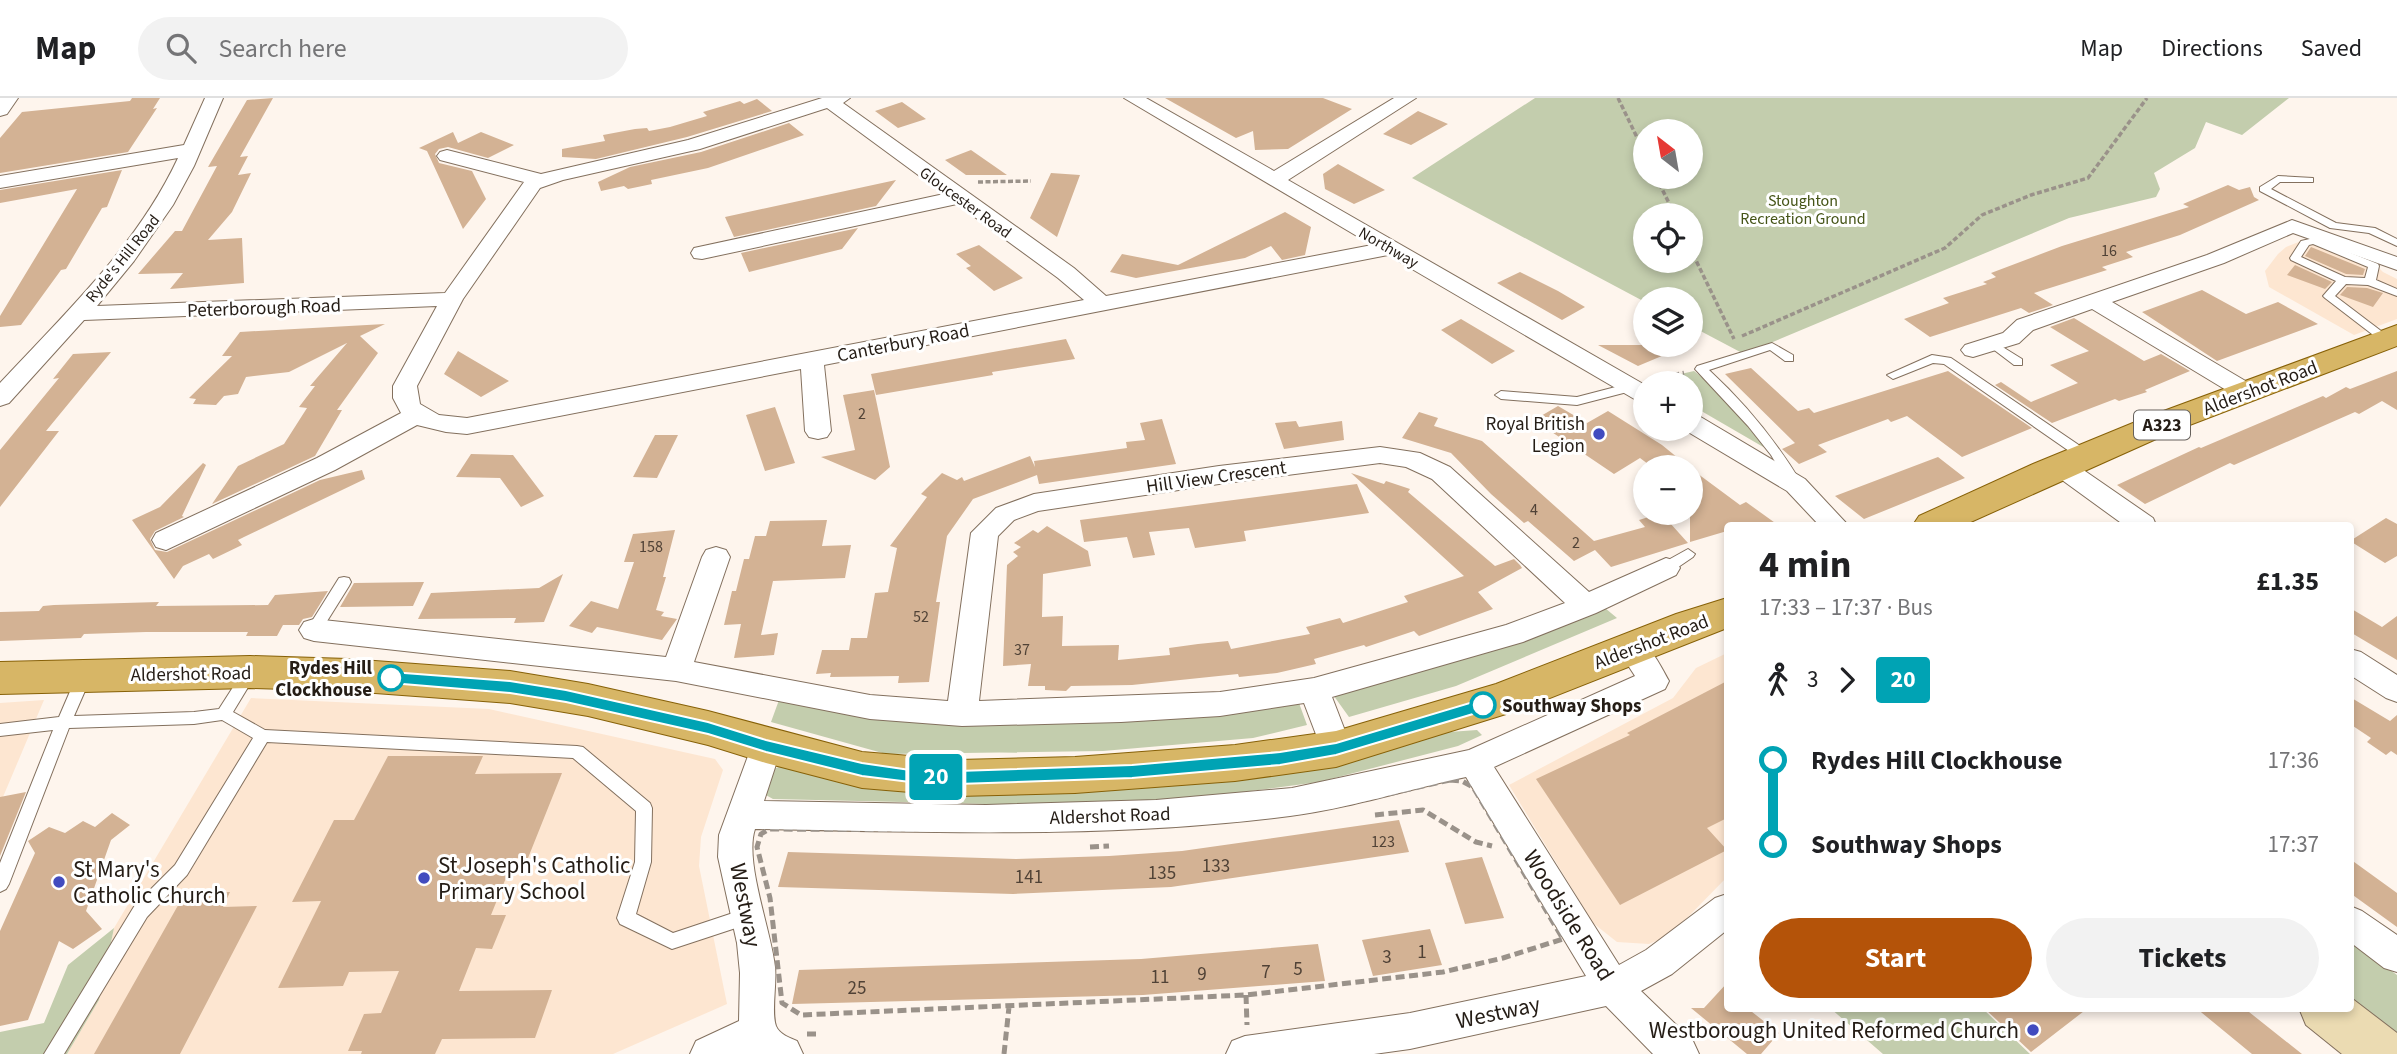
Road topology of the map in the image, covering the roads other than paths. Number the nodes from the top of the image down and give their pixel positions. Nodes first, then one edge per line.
1 (9, 98) edge
2 (214, 98) edge
3 (1133, 98) edge
4 (1407, 98) edge
5 (836, 100) edge
6 (0, 110) edge
7 (191, 150) junction
8 (447, 156) dead end
9 (540, 180) junction
10 (1274, 180) junction
11 (2309, 180) dead end
12 (0, 182) edge
13 (959, 197) junction
14 (2397, 243) edge
15 (1392, 248) junction
16 (702, 253) dead end
17 (2397, 264) edge
18 (2343, 280) junction
19 (2370, 282) junction
20 (2397, 293) edge
21 (452, 299) junction
22 (2093, 299) junction
23 (1101, 303) junction
24 (76, 314) junction
25 (2391, 337) edge
26 (1983, 347) joint
27 (1790, 358) dead end
28 (812, 360) junction
29 (2018, 362) dead end
30 (1893, 375) dead end
31 (1633, 388) edge
32 (2245, 391) junction
33 (1633, 392) edge
34 (1502, 395) dead end
35 (0, 398) edge
36 (415, 415) junction
37 (1703, 430) edge
38 (818, 431) dead end
39 (2074, 462) junction
40 (1796, 485) junction
41 (1832, 522) edge
42 (1939, 522) edge
43 (2140, 522) edge
44 (166, 540) dead end
45 (716, 558) dead end
46 (1677, 561) dead end
47 (344, 582) dead end
48 (1586, 606) junction
49 (1724, 614) edge
50 (314, 629) joint
51 (1631, 647) junction
52 (2354, 663) edge
53 (676, 670) junction
54 (250, 672) junction
55 (83, 675) junction
56 (0, 678) edge
57 (1314, 690) junction
58 (2397, 690) edge
59 (223, 714) junction
60 (962, 714) junction
61 (64, 722) junction
62 (0, 730) edge
63 (263, 736) junction
64 (766, 746) junction
65 (1336, 749) junction
66 (1474, 762) junction
67 (742, 815) junction
68 (0, 882) edge
69 (1724, 911) edge
70 (749, 916) junction
71 (2354, 925) edge
72 (2397, 956) edge
73 (1613, 987) junction
74 (2329, 1012) edge
75 (757, 1031) junction
76 (53, 1054) edge
77 (709, 1054) edge
78 (784, 1054) edge
79 (1248, 1054) edge
80 (1680, 1054) edge
81 (2383, 1054) edge

1 - 6 street
2 - 7 street, Ryde's Hill Road
3 - 10 street, Northway
4 - 10 street
5 - 9 street
5 - 13 street, Gloucester Road
7 - 12 street
7 - 24 street, Ryde's Hill Road
8 - 9 street
9 - 21 street
10 - 15 street, Northway
11 - 14 lane
13 - 16 street
13 - 23 street, Gloucester Road
15 - 23 street, Canterbury Road
15 - 31 street, Northway
17 - 22 street
18 - 19 lane
18 - 19 lane
18 - 25 lane
19 - 20 lane
21 - 24 street, Peterborough Road
21 - 36 street
22 - 26 street
22 - 32 street
23 - 28 street, Canterbury Road
24 - 35 street, Ryde's Hill Road
25 - 32 main road, Aldershot Road / A323
26 - 29 lane
27 - 40 lane
28 - 36 street, Canterbury Road
28 - 38 street
30 - 39 lane
32 - 39 main road, Aldershot Road / A323
33 - 34 lane
36 - 44 street
37 - 40 street
39 - 42 main road, Aldershot Road / A323
39 - 43 street
40 - 41 street
45 - 53 street
46 - 48 street
47 - 50 lane
48 - 57 street
48 - 60 street, Hill View Crescent
49 - 51 main road, Aldershot Road
50 - 53 street
51 - 65 main road, Aldershot Road
51 - 66 street, Aldershot Road
52 - 58 street
53 - 60 street
54 - 55 main road, Aldershot Road
54 - 59 lane
54 - 64 main road, Aldershot Road
55 - 56 main road, Aldershot Road
55 - 61 lane
57 - 60 street
57 - 65 street
59 - 61 lane
59 - 63 lane
61 - 62 lane
61 - 68 lane
63 - 70 lane
63 - 76 lane
64 - 65 main road, Aldershot Road
64 - 67 street, Westway
66 - 67 street, Aldershot Road
66 - 73 street, Woodside Road
67 - 70 street, Westway
69 - 73 street, Westway
70 - 75 street, Westway
71 - 72 street
73 - 79 street, Westway
73 - 80 street, Woodside Road
74 - 81 street
75 - 77 street
75 - 78 street

